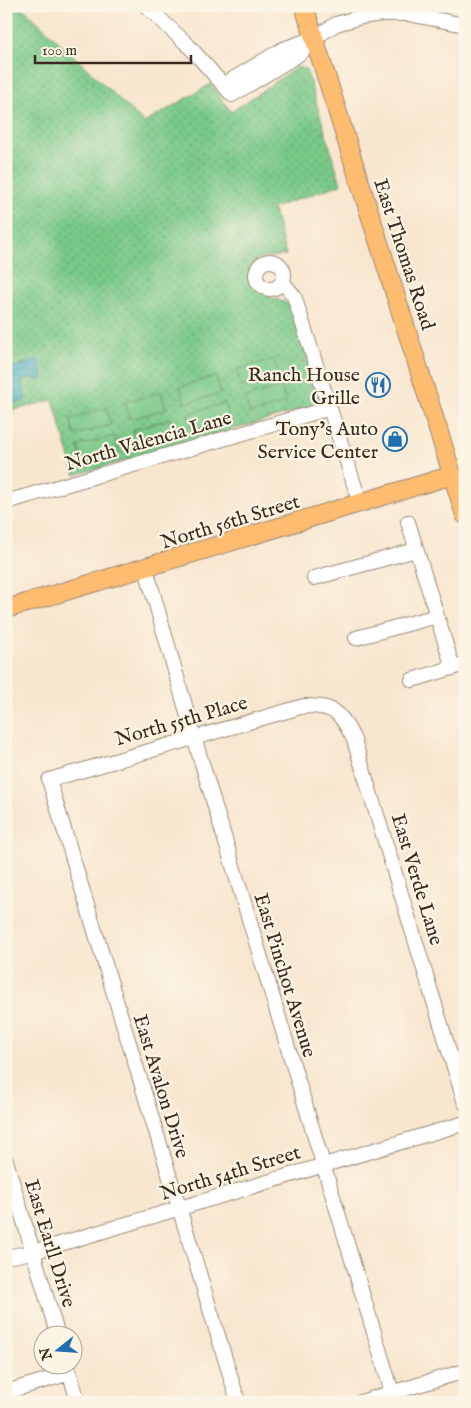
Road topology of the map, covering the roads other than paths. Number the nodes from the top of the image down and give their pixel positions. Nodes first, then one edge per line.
1 (146, 6) edge
2 (304, 6) edge
3 (465, 25) edge
4 (314, 38) junction
5 (282, 281) dead end
6 (330, 408) junction
7 (459, 473) edge
8 (6, 502) edge
9 (360, 503) junction
10 (465, 515) edge
11 (408, 522) dead end
12 (416, 550) junction
13 (146, 569) junction
14 (314, 578) dead end
15 (6, 609) edge
16 (437, 616) junction
17 (356, 638) dead end
18 (459, 666) edge
19 (412, 680) dead end
20 (325, 706) joint
21 (194, 737) junction
22 (49, 780) joint
23 (465, 1103) edge
24 (465, 1123) edge
25 (6, 1161) edge
26 (322, 1165) junction
27 (178, 1209) junction
28 (33, 1252) junction
29 (6, 1257) edge
30 (55, 1326) edge
31 (465, 1371) edge
32 (50, 1376) edge
33 (71, 1376) edge
34 (6, 1392) edge
35 (392, 1392) junction
36 (78, 1402) edge
37 (240, 1402) edge
38 (361, 1402) edge

1 - 4 street
2 - 4 main road, East Thomas Road
3 - 4 street
4 - 7 main road, East Thomas Road
5 - 6 street
6 - 8 street, North Valencia Lane
6 - 9 street
7 - 9 main road, North 56th Street
7 - 10 main road, East Thomas Road
9 - 13 main road, North 56th Street
11 - 12 street
12 - 14 street
12 - 16 street
13 - 15 main road, North 56th Street
13 - 21 street, East Pinchot Avenue
16 - 17 street
16 - 18 street
18 - 19 street
20 - 21 street, North 55th Place
20 - 23 street, East Verde Lane
21 - 22 street, North 55th Place
21 - 26 street, East Pinchot Avenue
22 - 27 street, East Avalon Drive
24 - 26 street, North 54th Street
25 - 28 street, East Earll Drive
26 - 27 street, North 54th Street
26 - 35 street, East Pinchot Avenue
27 - 28 street, North 54th Street
27 - 37 street, East Avalon Drive
28 - 29 street, North 54th Street
28 - 30 street, East Earll Drive
31 - 35 street
32 - 34 street
33 - 36 street
35 - 38 street

